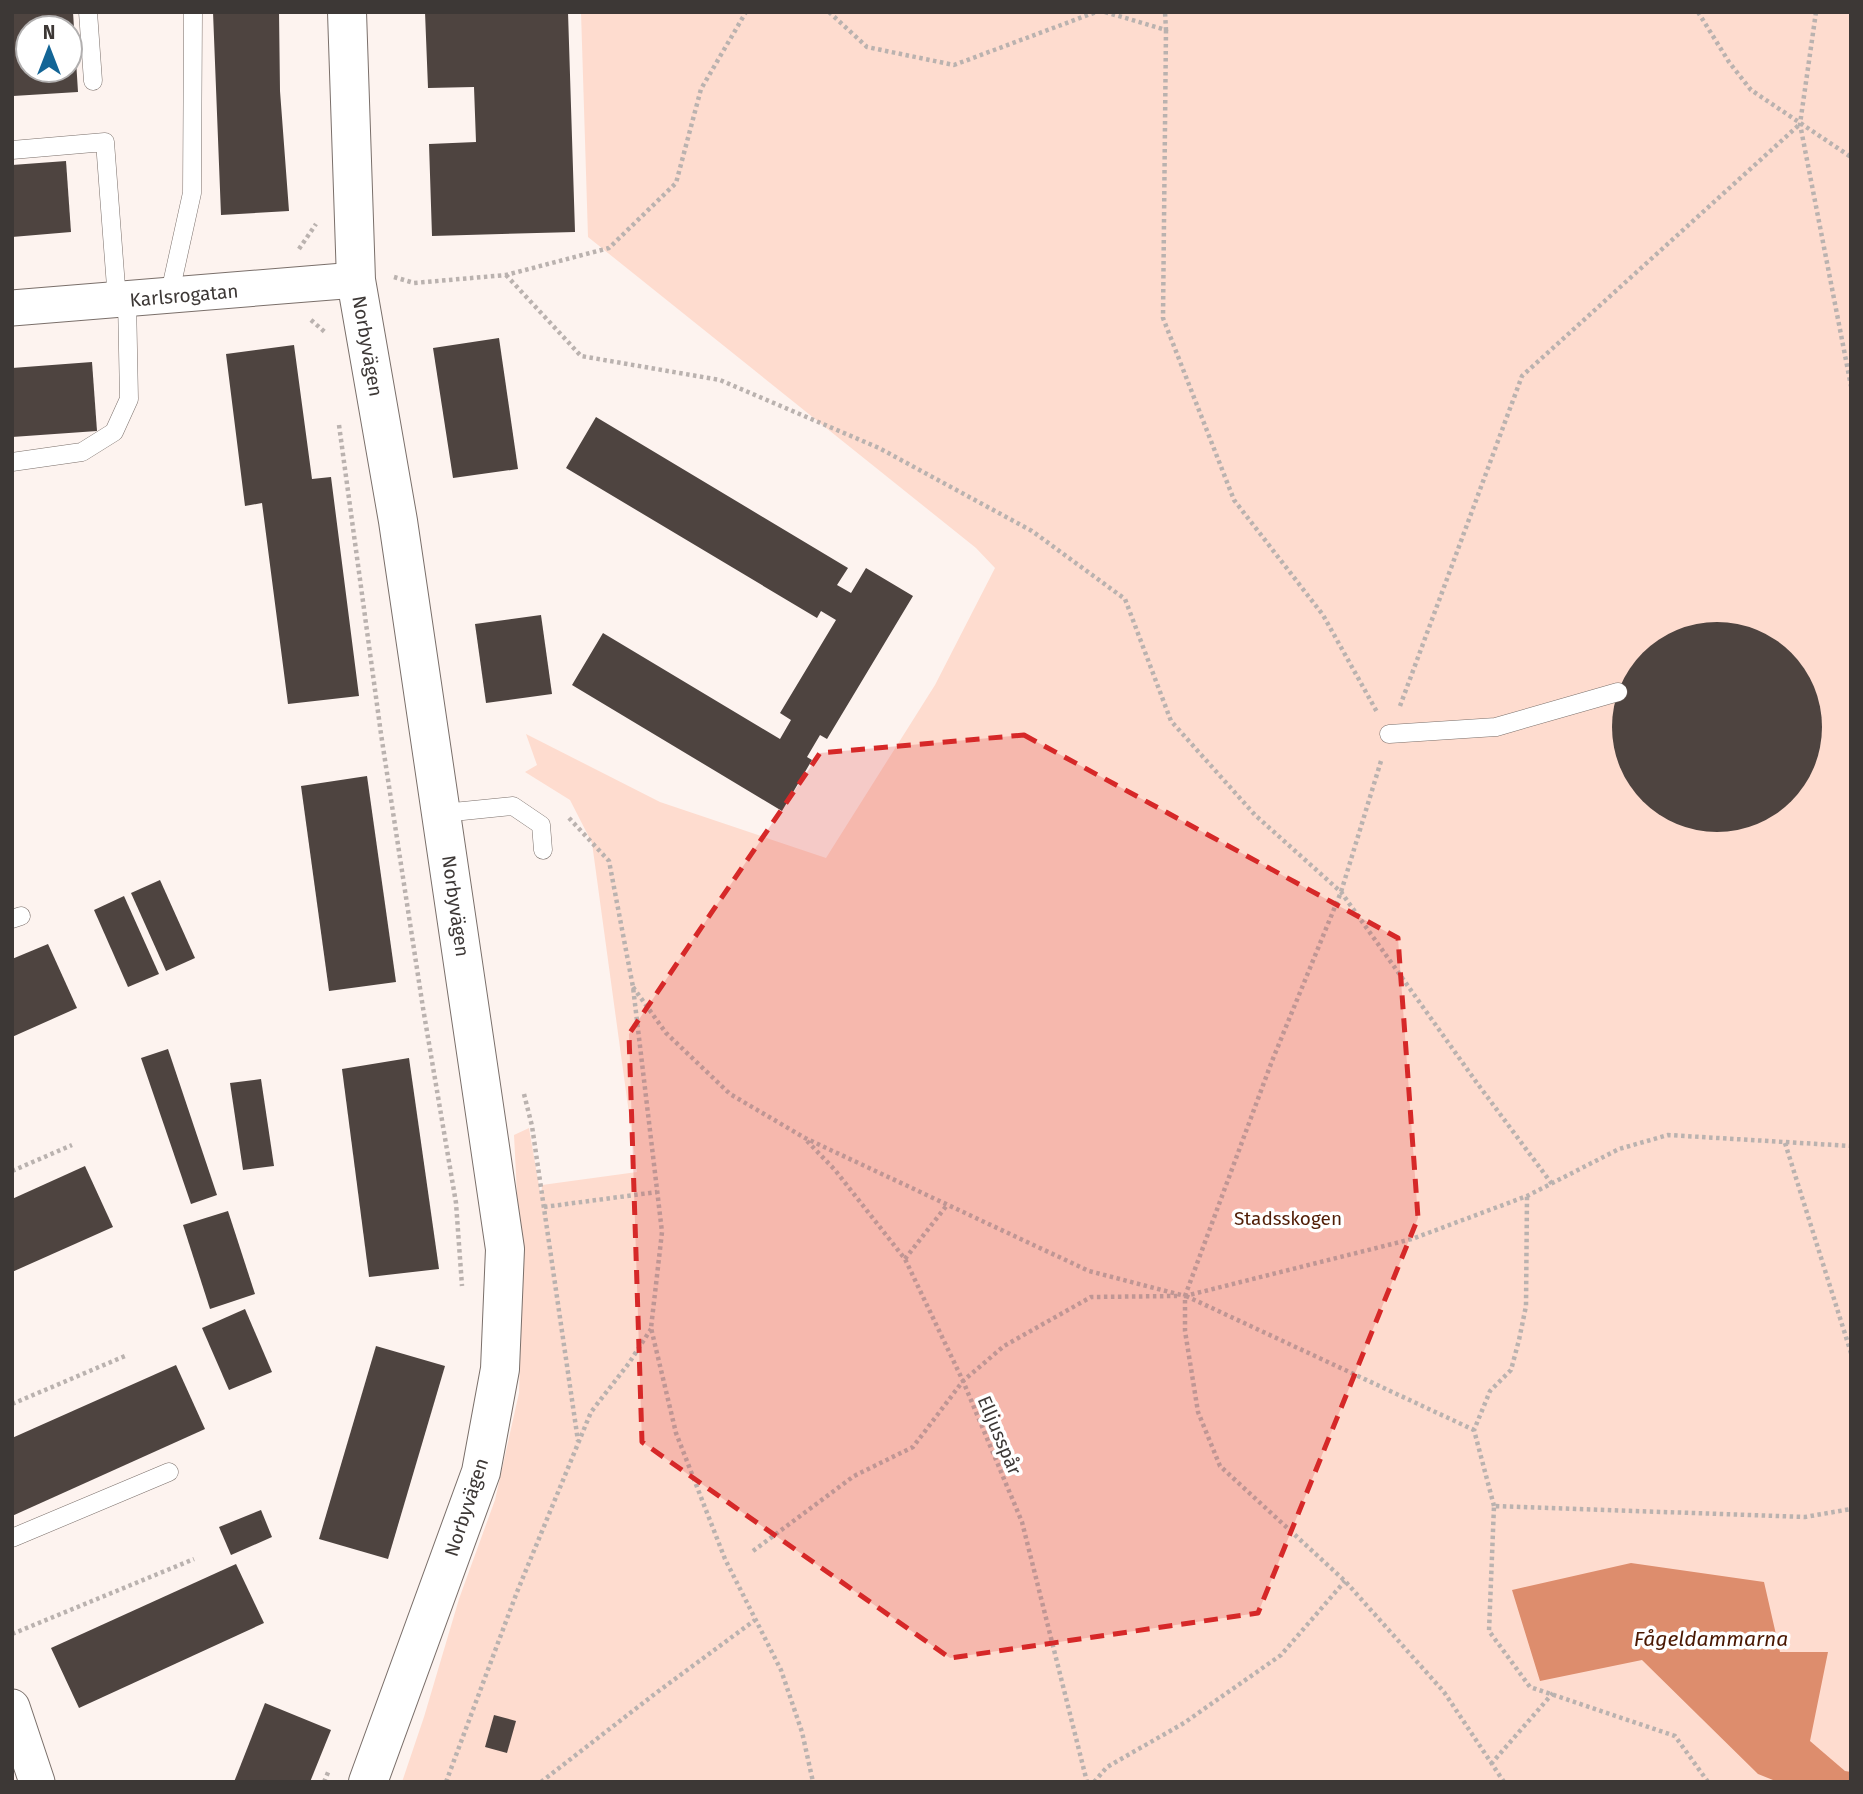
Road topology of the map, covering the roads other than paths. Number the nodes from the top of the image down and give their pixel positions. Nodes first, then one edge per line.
1 (88, 12) edge
2 (193, 12) edge
3 (347, 12) edge
4 (93, 81) dead end
5 (12, 150) edge
6 (345, 276) junction
7 (169, 296) junction
8 (122, 300) junction
9 (12, 309) edge
10 (12, 462) edge
11 (1618, 692) dead end
12 (1389, 734) road end
13 (443, 813) junction
14 (543, 850) dead end
15 (169, 1472) dead end
16 (12, 1538) edge
17 (12, 1707) edge
18 (37, 1782) edge
19 (368, 1782) edge

1 - 4 lane
2 - 7 lane
3 - 6 street, Norbyvägen
5 - 8 lane
6 - 7 street, Karlsrogatan
6 - 13 street, Norbyvägen
7 - 8 street, Karlsrogatan
8 - 9 street, Karlsrogatan
8 - 10 lane
11 - 12 lane
13 - 14 lane
13 - 19 street, Norbyvägen
15 - 16 lane
17 - 18 street

